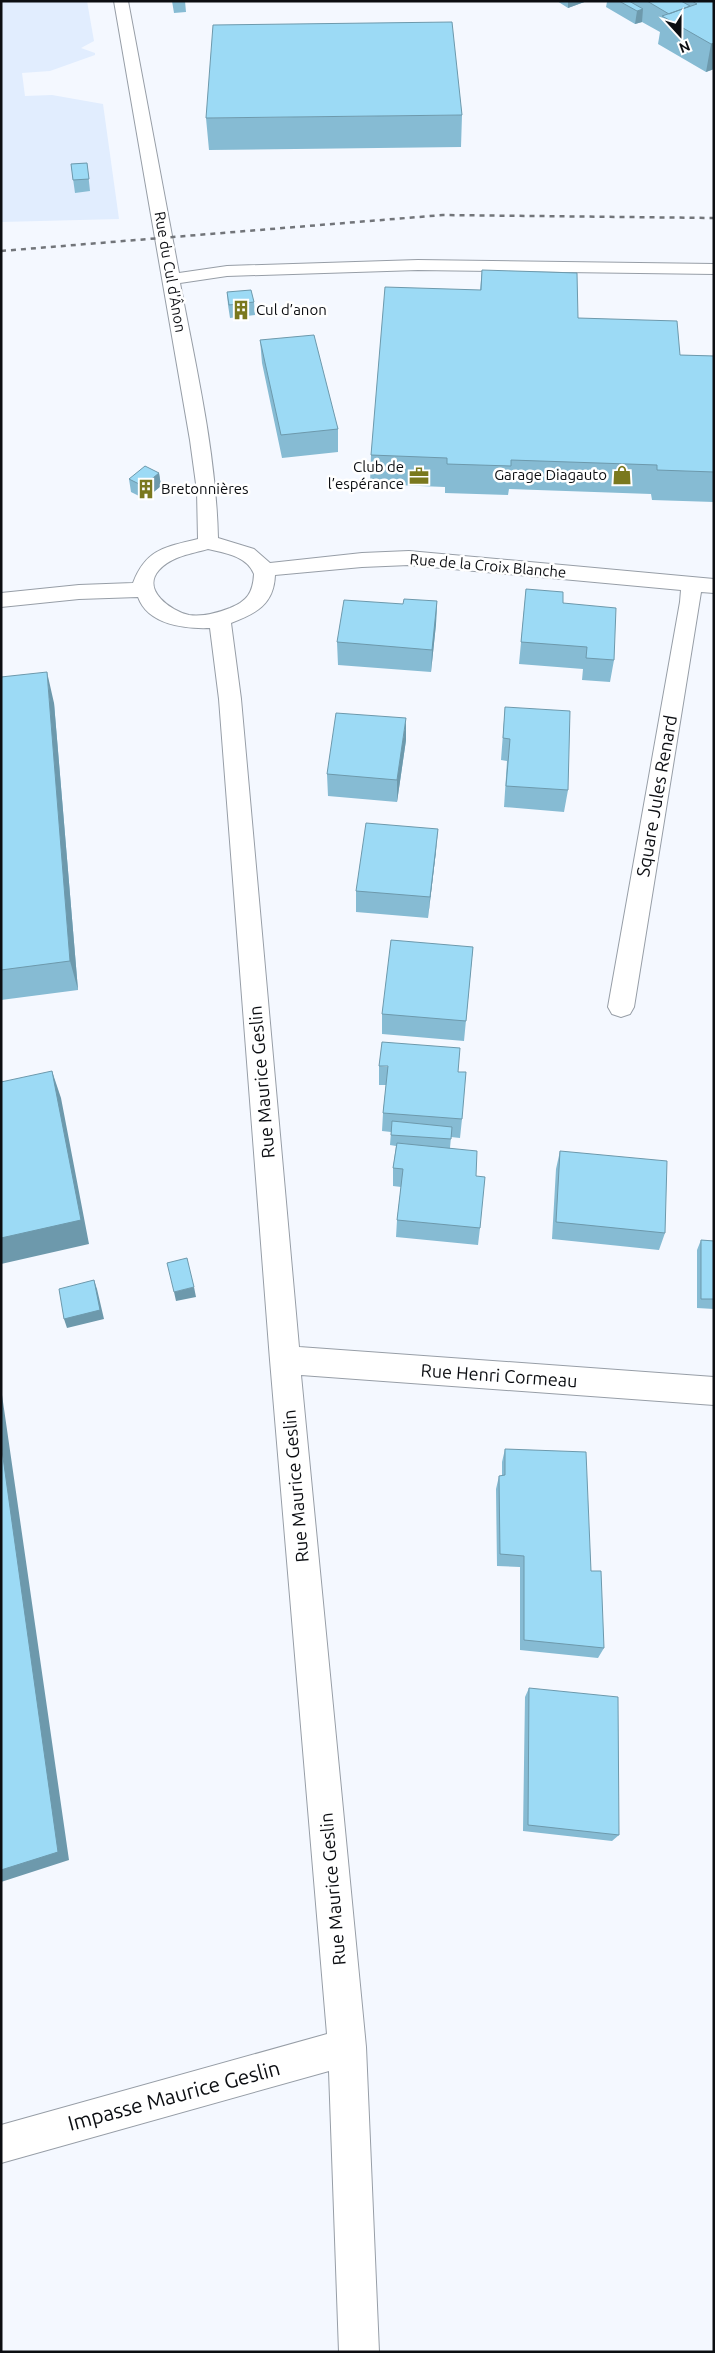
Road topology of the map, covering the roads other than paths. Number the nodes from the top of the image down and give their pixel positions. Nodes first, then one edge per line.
1 (122, 1) edge
2 (714, 268) edge
3 (171, 279) junction
4 (208, 543) junction
5 (263, 570) junction
6 (691, 584) junction
7 (714, 586) edge
8 (143, 590) junction
9 (1, 600) edge
10 (220, 621) junction
11 (621, 1007) dead end
12 (285, 1360) junction
13 (714, 1391) edge
14 (347, 2047) junction
15 (1, 2144) edge
16 (358, 2352) edge

1 - 3 street, Rue du Cul d'Ânon
2 - 3 street
3 - 4 street, Rue du Cul d'Ânon
4 - 5 street
4 - 8 street
5 - 6 street, Rue de la Croix Blanche
5 - 10 street
6 - 7 street, Rue de la Croix Blanche
6 - 11 street, Square Jules Renard
8 - 9 street
8 - 10 street
10 - 12 street, Rue Maurice Geslin
12 - 13 street, Rue Henri Cormeau
12 - 14 street, Rue Maurice Geslin
14 - 15 street, Impasse Maurice Geslin
14 - 16 street, Rue Maurice Geslin

